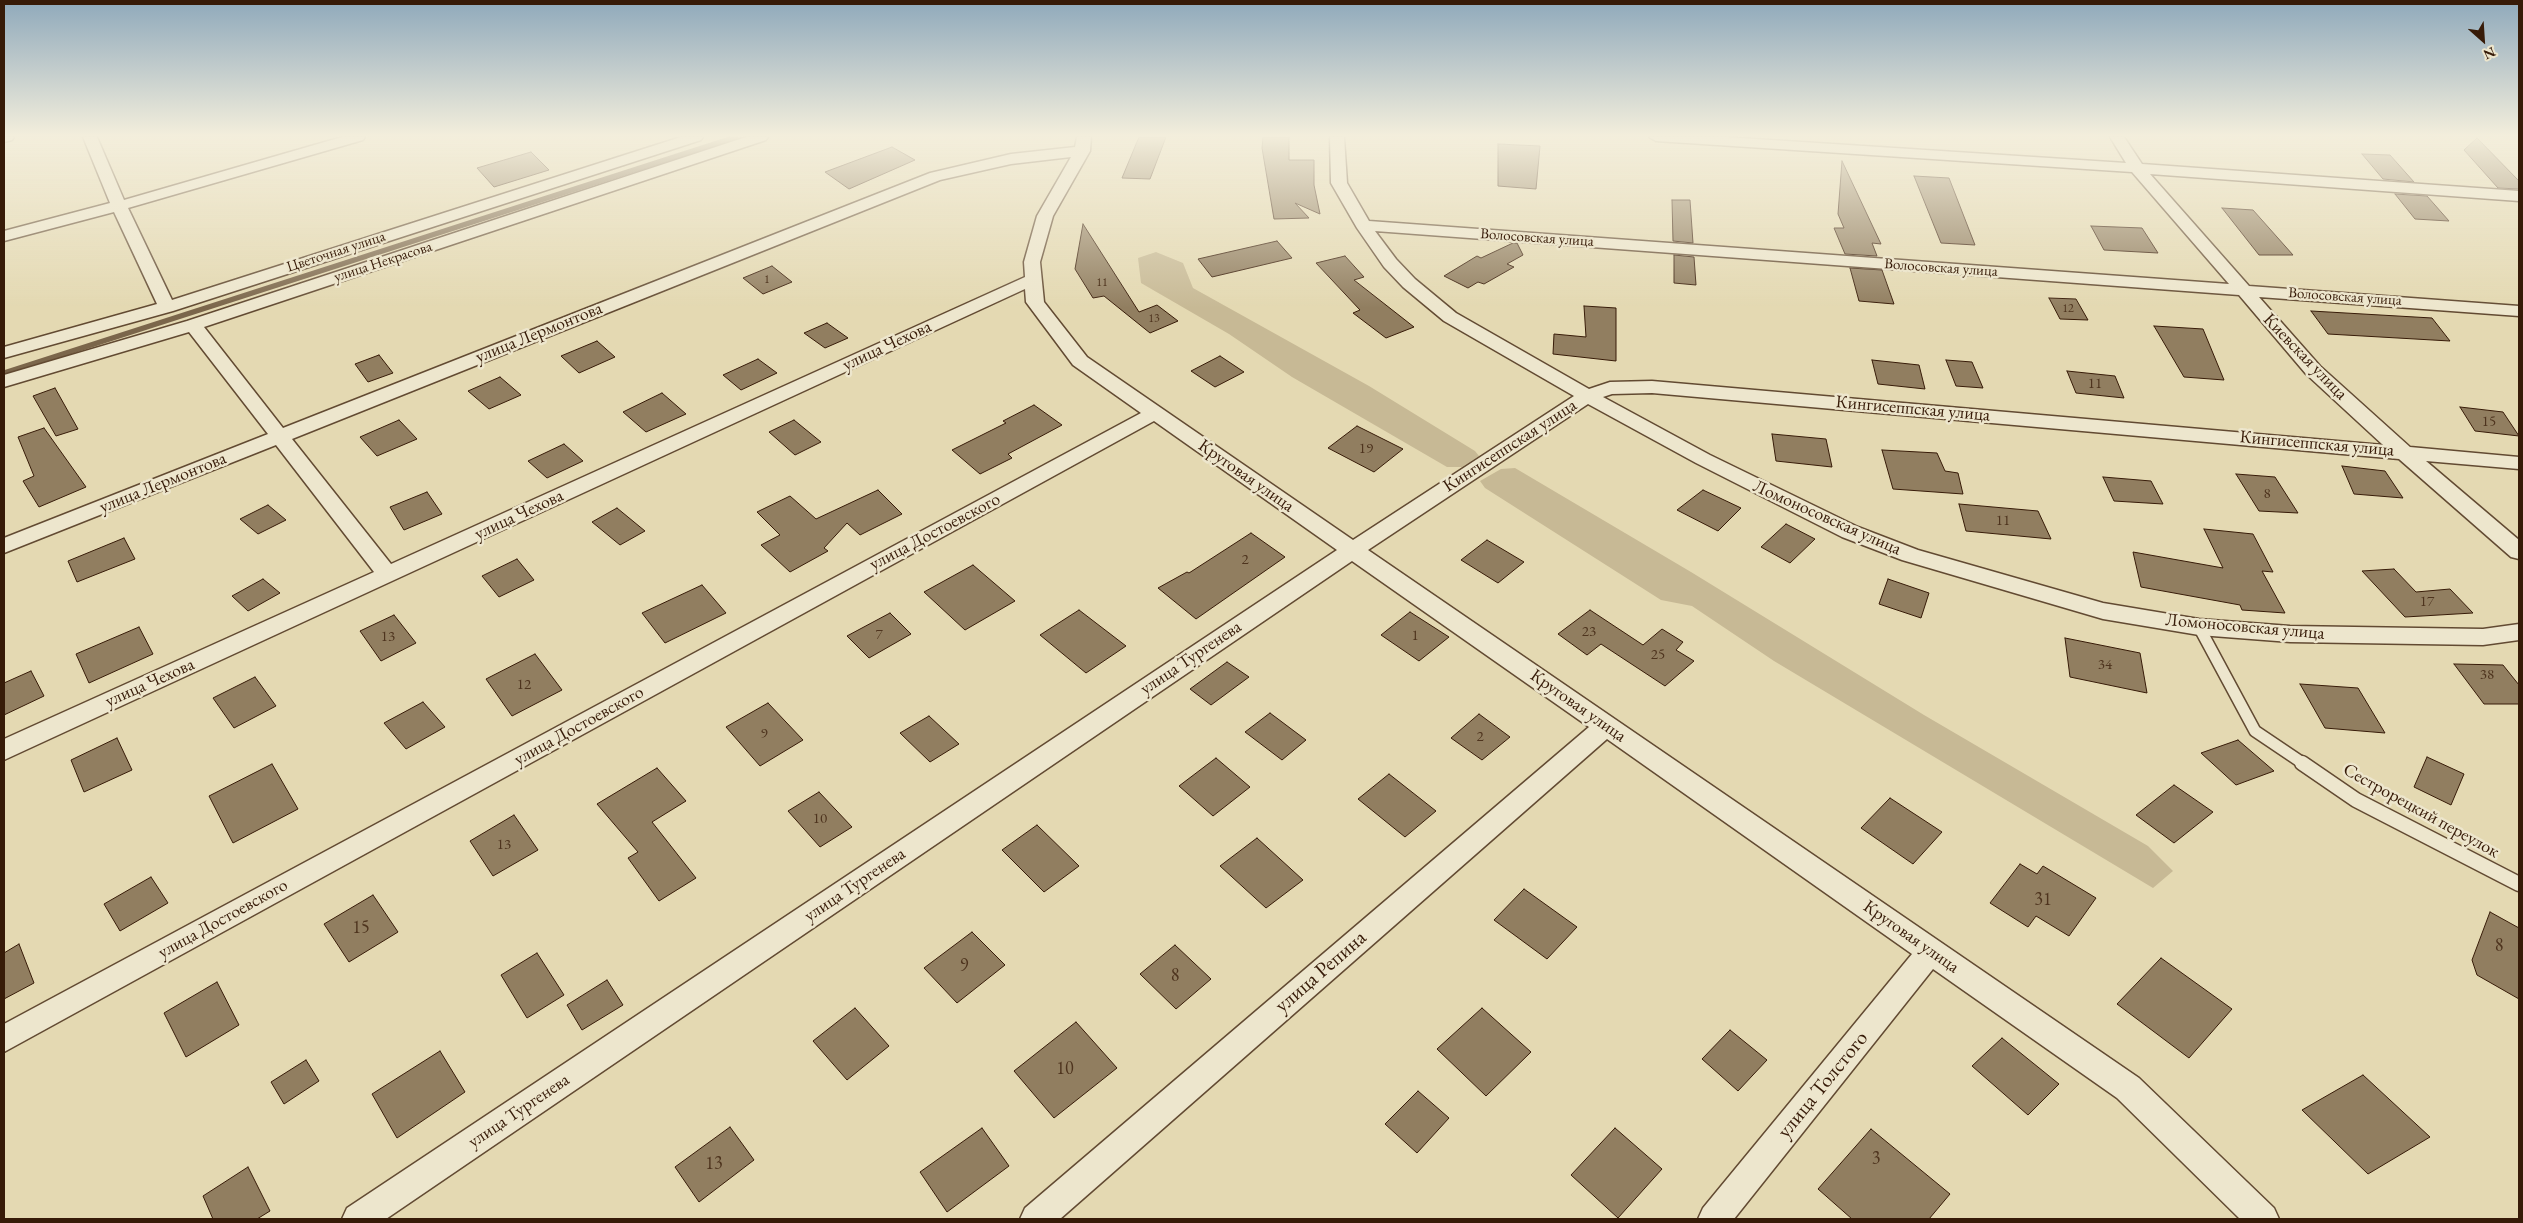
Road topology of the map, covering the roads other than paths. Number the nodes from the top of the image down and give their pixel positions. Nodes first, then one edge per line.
1 (114, 194) edge
2 (160, 194) edge
3 (518, 194) edge
4 (589, 194) edge
5 (890, 194) edge
6 (1057, 194) edge
7 (1345, 194) edge
8 (2159, 194) edge
9 (2493, 194) edge
10 (2519, 196) edge
11 (119, 206) junction
12 (1363, 225) junction
13 (4, 236) edge
14 (1034, 279) junction
15 (2242, 290) junction
16 (166, 307) junction
17 (2519, 311) edge
18 (193, 325) junction
19 (4, 353) edge
20 (4, 381) edge
21 (1587, 396) junction
22 (1155, 413) junction
23 (278, 437) junction
24 (2402, 452) junction
25 (2519, 463) edge
26 (4, 546) edge
27 (1353, 550) junction
28 (2519, 552) edge
29 (388, 575) junction
30 (2199, 628) junction
31 (2519, 632) edge
32 (1606, 726) junction
33 (4, 750) edge
34 (2519, 884) edge
35 (1931, 952) junction
36 (4, 1039) edge
37 (358, 1219) edge
38 (1036, 1219) edge
39 (1714, 1219) edge
40 (2262, 1219) edge

1 - 11 street
2 - 11 street
3 - 16 street, Цветочная улица
4 - 18 street, улица Некрасова
5 - 23 street, улица Лермонтова
6 - 14 street, Круговая улица
7 - 12 street, Ломоносовская улица
8 - 15 street, Киевская улица
9 - 10 street
11 - 13 street
11 - 16 street
12 - 15 street, Волосовская улица
12 - 21 street, Ломоносовская улица
14 - 22 street, Круговая улица
14 - 29 street, улица Чехова
15 - 17 street, Волосовская улица
15 - 24 street, Киевская улица
16 - 19 street, Цветочная улица
18 - 20 street, улица Некрасова
18 - 23 street
21 - 24 street, Кингисеппская улица
21 - 27 street, Кингисеппская улица
21 - 30 street, Ломоносовская улица
22 - 27 street, Круговая улица
22 - 36 street, улица Достоевского
23 - 26 street, улица Лермонтова
23 - 29 street
24 - 25 street, Кингисеппская улица
24 - 28 street, Киевская улица
27 - 32 street, Круговая улица
27 - 37 street, улица Тургенева
29 - 33 street, улица Чехова
30 - 31 street, Ломоносовская улица
30 - 34 lane, Сестрорецкий переулок
32 - 35 street, Круговая улица
32 - 38 street, улица Репина
35 - 39 street, улица Толстого
35 - 40 street, Круговая улица

